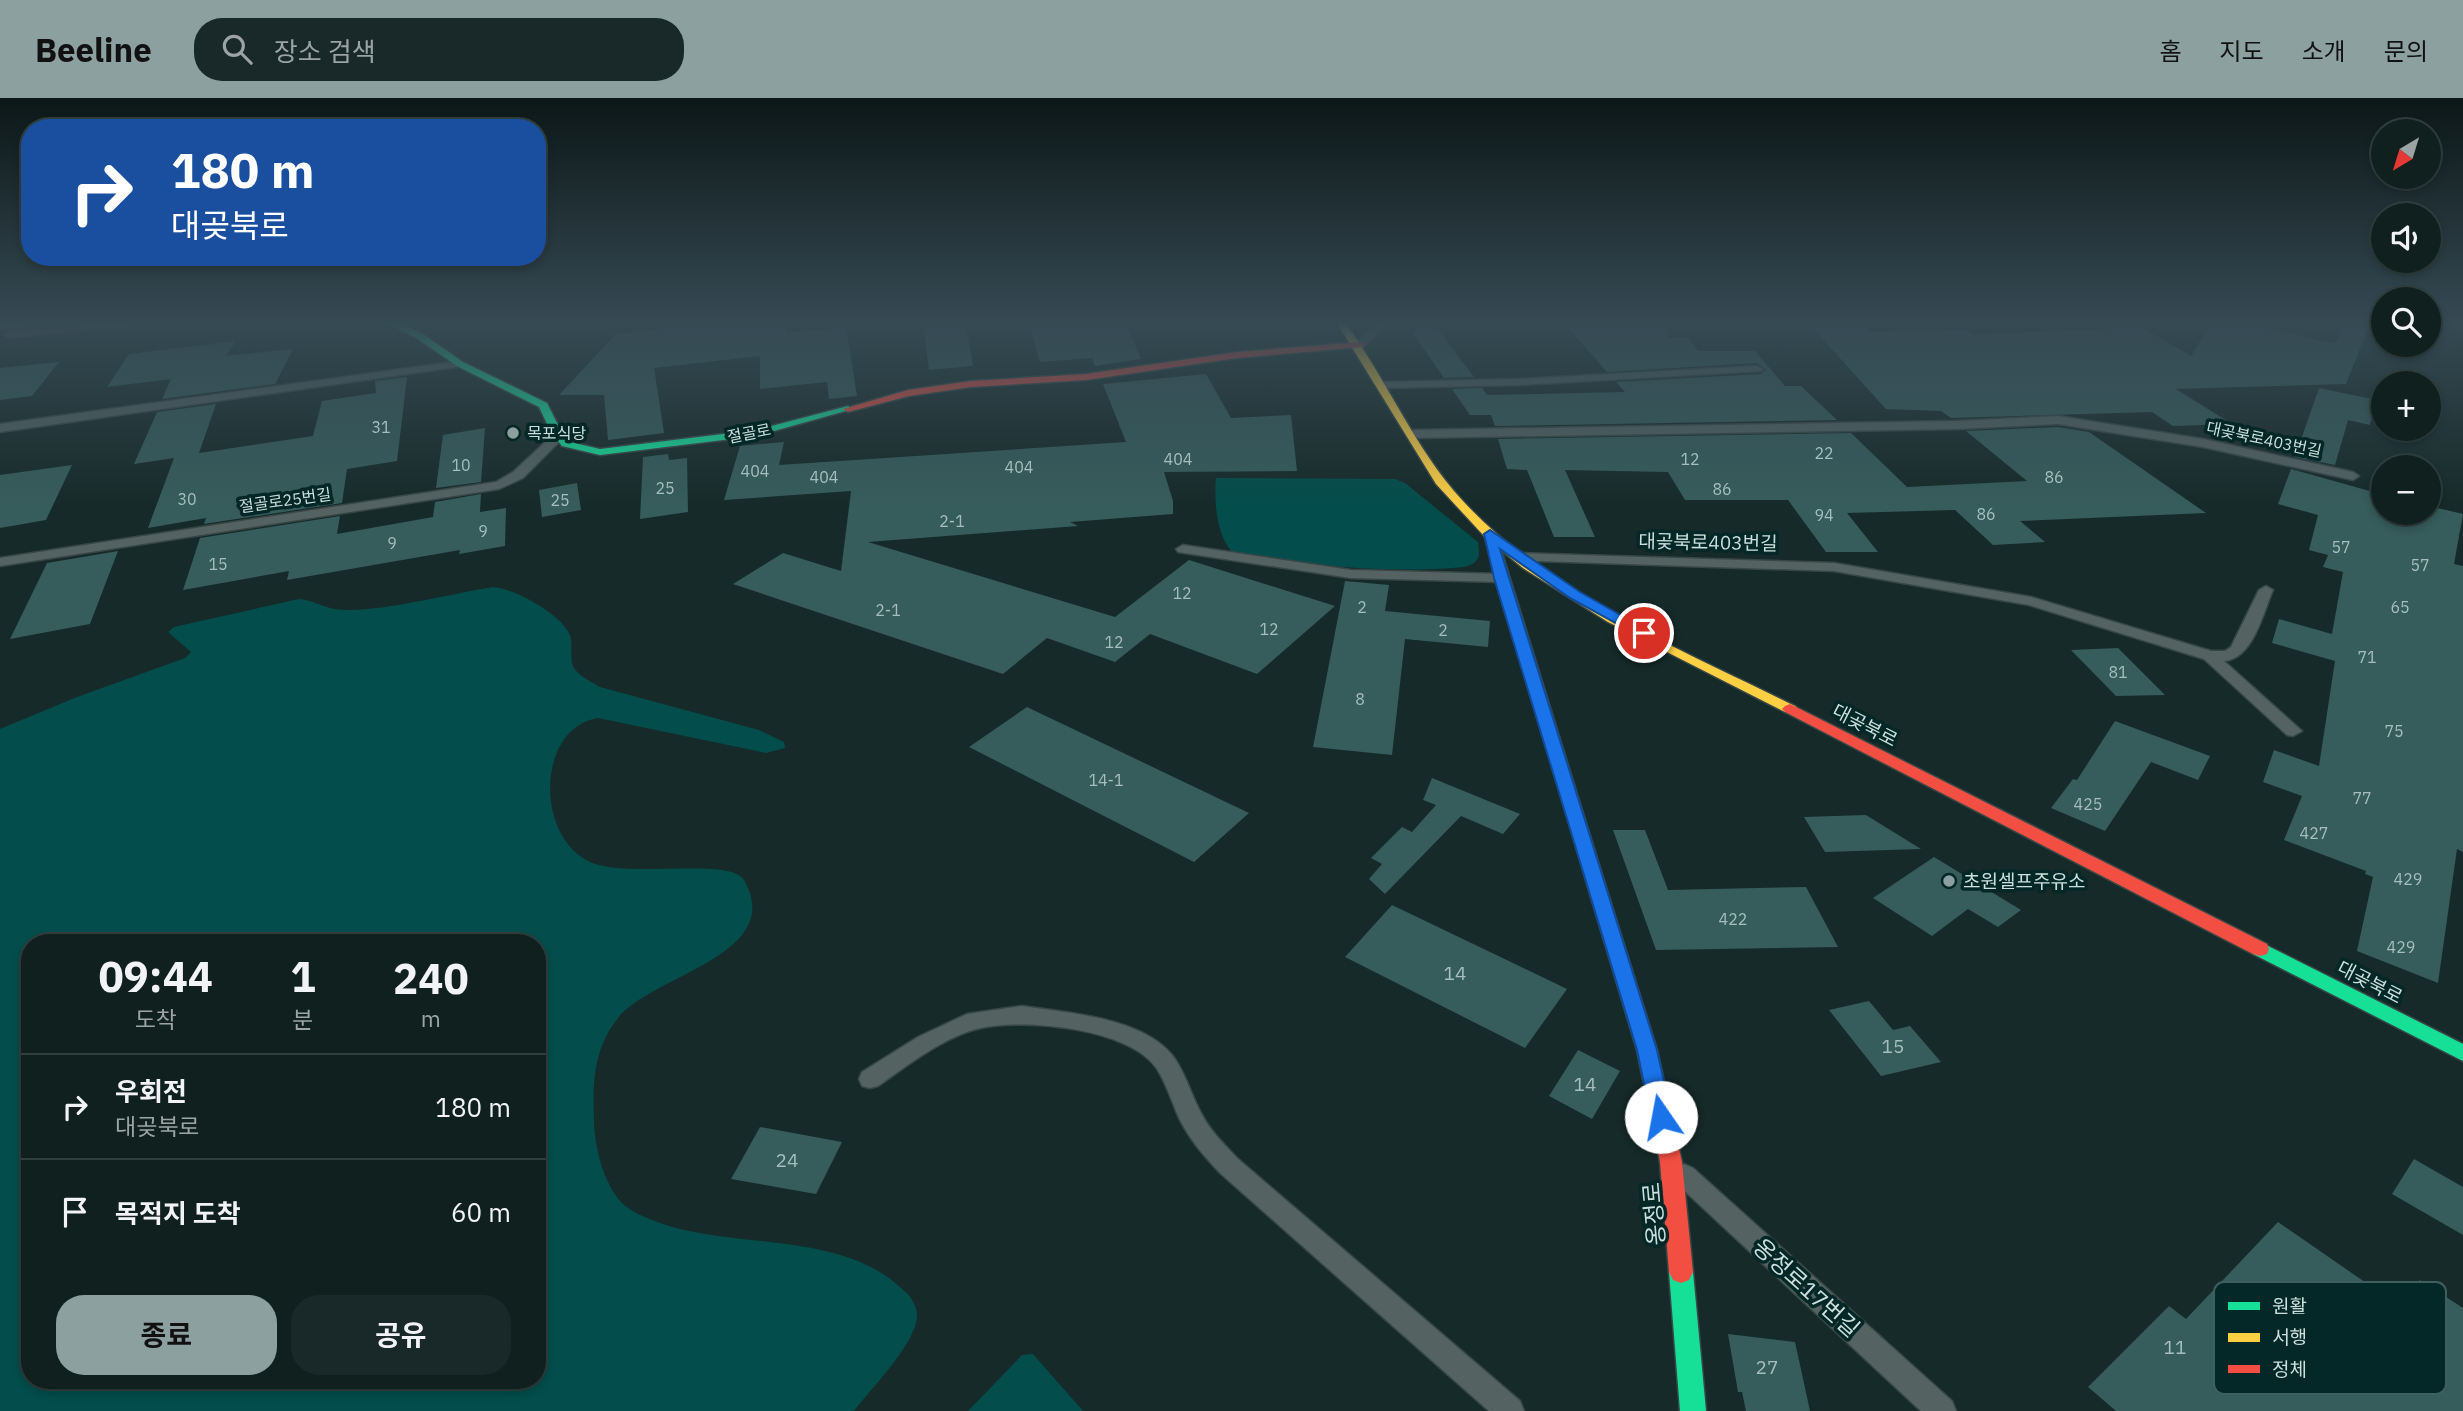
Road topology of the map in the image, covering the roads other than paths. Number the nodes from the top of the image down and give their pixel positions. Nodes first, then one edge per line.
1 (314, 384) edge
2 (501, 384) edge
3 (969, 384) edge
4 (1417, 384) edge
5 (1384, 385) joint
6 (0, 428) edge
7 (1412, 434) junction
8 (558, 437) junction
9 (2353, 476) dead end
10 (1490, 534) junction
11 (1183, 549) dead end
12 (1518, 557) junction
13 (0, 562) edge
14 (1501, 578) junction
15 (2266, 590) dead end
16 (2210, 656) junction
17 (2293, 731) dead end
18 (2463, 1053) edge
19 (870, 1079) dead end
20 (1671, 1163) junction
21 (1510, 1411) edge
22 (1693, 1411) edge
23 (1942, 1411) edge

1 - 6 lane
2 - 8 street
3 - 8 street, 절골로
4 - 5 lane
5 - 7 street, 대곶북로
7 - 9 lane, 대곶북로403번길
7 - 10 street, 대곶북로
8 - 13 lane, 절골로25번길
10 - 12 street, 대곶북로
10 - 14 street, 옹정로
11 - 14 lane
12 - 16 lane, 대곶북로403번길
12 - 18 street, 대곶북로
14 - 20 street, 옹정로
15 - 16 lane
16 - 17 lane
19 - 21 lane
20 - 22 street, 옹정로
20 - 23 lane, 옹정로17번길

